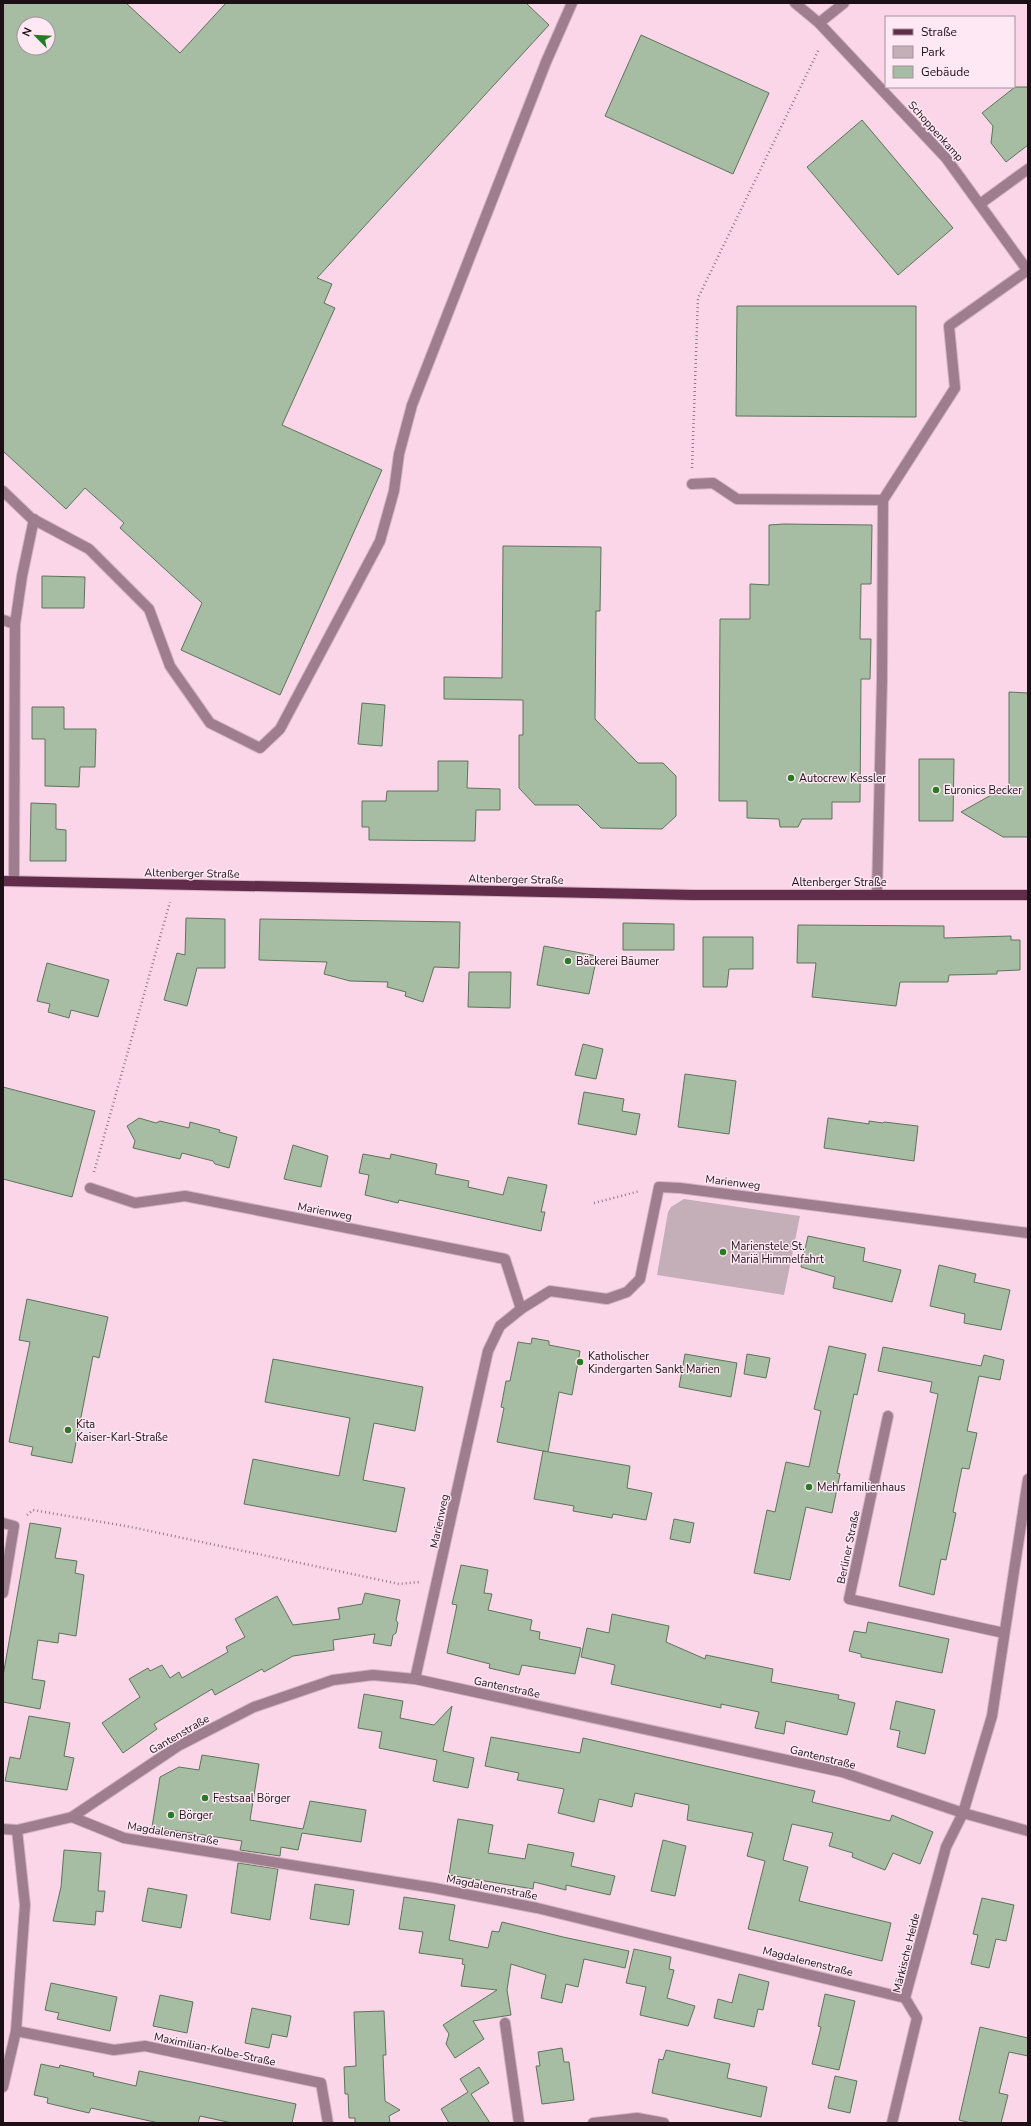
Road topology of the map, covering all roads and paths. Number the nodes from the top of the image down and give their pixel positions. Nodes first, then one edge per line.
1 (571, 3) edge
2 (795, 3) edge
3 (844, 3) edge
4 (819, 23) junction
5 (828, 32) junction
6 (1028, 170) edge
7 (980, 204) junction
8 (1028, 271) edge
9 (692, 468) dead end
10 (692, 484) dead end
11 (3, 491) edge
12 (883, 500) junction
13 (34, 519) junction
14 (3, 620) edge
15 (15, 624) junction
16 (3, 881) edge
17 (14, 881) junction
18 (175, 885) junction
19 (878, 894) junction
20 (1028, 895) edge
21 (659, 1187) junction
22 (90, 1188) joint
23 (594, 1203) dead end
24 (1028, 1233) edge
25 (521, 1309) junction
26 (888, 1416) dead end
27 (1028, 1478) edge
28 (3, 1523) edge
29 (14, 1526) junction
30 (438, 1579) junction
31 (3, 1593) edge
32 (1004, 1633) junction
33 (415, 1679) junction
34 (963, 1813) junction
35 (72, 1817) junction
36 (3, 1830) edge
37 (17, 1830) junction
38 (1028, 1831) edge
39 (905, 1998) junction
40 (505, 2023) dead end
41 (16, 2031) junction
42 (3, 2087) edge
43 (328, 2123) edge
44 (519, 2123) edge
45 (593, 2123) edge
46 (664, 2123) edge
47 (892, 2123) edge

1 - 13 street
2 - 4 street, Schoppenkamp
3 - 4 street
4 - 5 street, Schoppenkamp
5 - 7 street, Schoppenkamp
5 - 9 path
6 - 7 street
7 - 8 street, Schoppenkamp
8 - 12 street
10 - 12 street
11 - 13 street
12 - 19 street
13 - 15 street
14 - 15 street
15 - 17 street
16 - 17 main road, Altenberger Straße
17 - 18 main road, Altenberger Straße
18 - 19 main road, Altenberger Straße
18 - 22 path
19 - 20 main road, Altenberger Straße
21 - 23 path
21 - 24 street, Marienweg
21 - 25 street, Marienweg
22 - 25 street, Marienweg
25 - 30 street, Marienweg
26 - 32 street, Berliner Straße
27 - 32 street
28 - 29 street
29 - 30 path
29 - 31 street
30 - 33 street, Marienweg
32 - 34 street
33 - 34 street, Gantenstraße
33 - 35 street, Gantenstraße
34 - 38 street, Gantenstraße
34 - 39 street, Märkische Heide
35 - 37 street, Gantenstraße
35 - 39 street, Magdalenenstraße
36 - 37 street, Gantenstraße
37 - 41 street
39 - 47 street, Märkische Heide
40 - 44 street
41 - 42 street
41 - 43 street, Maximilian-Kolbe-Straße
45 - 46 street

